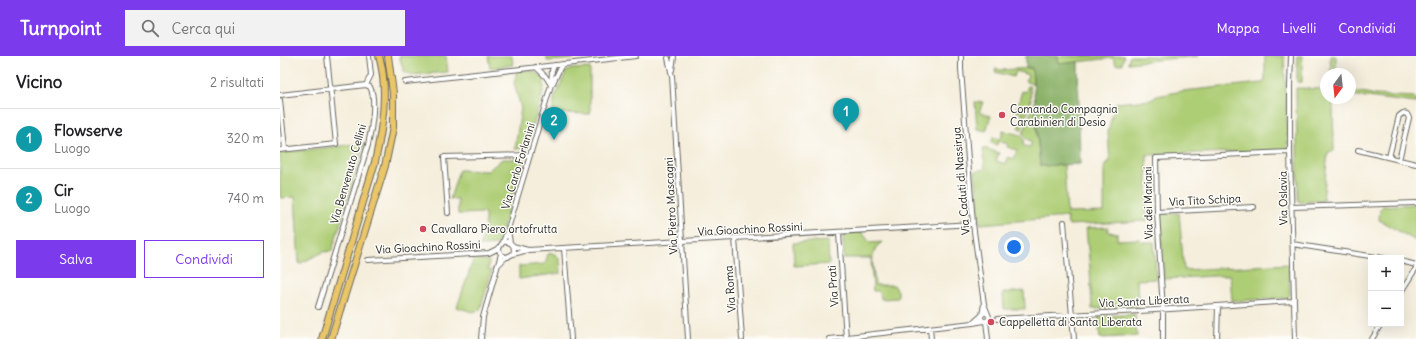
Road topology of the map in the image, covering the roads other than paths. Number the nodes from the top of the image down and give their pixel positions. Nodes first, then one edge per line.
1 (327, 56) edge
2 (369, 56) edge
3 (379, 56) edge
4 (388, 56) edge
5 (636, 56) edge
6 (666, 56) edge
7 (961, 56) edge
8 (1291, 56) edge
9 (674, 57) edge
10 (562, 64) junction
11 (555, 65) junction
12 (536, 67) junction
13 (672, 72) junction
14 (405, 82) dead end
15 (366, 85) junction
16 (551, 85) junction
17 (331, 89) junction
18 (280, 95) edge
19 (280, 100) edge
20 (282, 150) edge
21 (1358, 150) dead end
22 (1290, 152) junction
23 (530, 155) junction
24 (1389, 157) junction
25 (1399, 160) junction
26 (1416, 164) edge
27 (1416, 203) edge
28 (1254, 206) dead end
29 (1292, 207) junction
30 (1157, 212) junction
31 (448, 214) dead end
32 (1064, 222) dead end
33 (973, 224) junction
34 (508, 229) junction
35 (839, 233) junction
36 (735, 238) junction
37 (682, 241) junction
38 (503, 242) junction
39 (512, 244) junction
40 (1292, 244) junction
41 (499, 248) junction
42 (564, 248) junction
43 (528, 250) junction
44 (489, 253) junction
45 (501, 254) junction
46 (513, 254) junction
47 (1368, 256) edge
48 (508, 257) junction
49 (368, 260) dead end
50 (1404, 262) edge
51 (1416, 265) edge
52 (497, 266) junction
53 (1416, 268) edge
54 (1402, 291) edge
55 (1293, 301) junction
56 (984, 304) junction
57 (1218, 306) junction
58 (318, 307) dead end
59 (1163, 310) junction
60 (1071, 314) junction
61 (982, 315) junction
62 (989, 315) junction
63 (996, 319) junction
64 (986, 321) junction
65 (973, 323) junction
66 (1379, 327) edge
67 (930, 328) junction
68 (883, 332) junction
69 (846, 338) edge
70 (322, 339) edge
71 (331, 339) edge
72 (481, 339) edge
73 (571, 339) edge
74 (688, 339) edge
75 (742, 339) edge
76 (829, 339) edge
77 (884, 339) edge
78 (931, 339) edge
79 (988, 339) edge
80 (1074, 339) edge
81 (1163, 339) edge
82 (1217, 339) edge
83 (1295, 339) edge
84 (1372, 339) edge

1 - 17 street
2 - 15 street
3 - 70 highway
4 - 71 highway
5 - 10 street
6 - 9 street
6 - 13 street, Via Pietro Mascagni
7 - 33 street, Via Caduti di Nassirya
8 - 22 street, Via Oslavia
9 - 13 street, Via Pietro Mascagni
10 - 11 street
10 - 16 street, Via Carlo Forlanini
11 - 12 street
11 - 16 street, Via Carlo Forlanini
12 - 14 street
12 - 16 street
13 - 37 street, Via Pietro Mascagni
15 - 17 street
15 - 58 street, Via Benvenuto Cellini
16 - 23 street, Via Carlo Forlanini
17 - 18 street
17 - 20 street
19 - 20 street
21 - 24 street
22 - 29 street, Via Oslavia
22 - 30 street, Via dei Mariani
23 - 31 street
23 - 34 street, Via Carlo Forlanini
24 - 25 street
24 - 25 street
25 - 26 street
27 - 29 street
28 - 30 street, Via Tito Schipa
29 - 40 street, Via Oslavia
30 - 59 street, Via dei Mariani
32 - 60 street
33 - 35 street, Via Gioachino Rossini
33 - 56 street, Via Caduti di Nassirya
34 - 38 street, Via Carlo Forlanini
34 - 39 street, Via Carlo Forlanini
35 - 36 street, Via Gioachino Rossini
35 - 69 street, Via Prati
36 - 37 street, Via Gioachino Rossini
36 - 75 street, Via Roma
37 - 42 street, Via Gioachino Rossini
37 - 74 street, Via Pietro Mascagni
38 - 39 street
38 - 41 street
39 - 43 street, Via Gioachino Rossini
39 - 46 street
40 - 47 street
40 - 55 street, Via Oslavia
41 - 44 street, Via Gioachino Rossini
41 - 45 street
42 - 43 street, Via Gioachino Rossini
42 - 73 street
43 - 46 street, Via Gioachino Rossini
44 - 45 street, Via Gioachino Rossini
44 - 49 street, Via Gioachino Rossini
45 - 48 street
45 - 52 street
46 - 48 street
48 - 52 street
50 - 51 street
52 - 72 street
53 - 54 street
55 - 57 street, Via Santa Liberata
55 - 83 street, Via Oslavia
56 - 61 street
56 - 62 street
57 - 59 street, Via Santa Liberata
57 - 82 street
59 - 60 street, Via Santa Liberata
59 - 81 street, Via dei Mariani
60 - 63 street, Via Santa Liberata
60 - 80 street
61 - 62 street
61 - 64 street
61 - 65 street
62 - 63 street
62 - 64 street
63 - 64 street, Via Santa Liberata
64 - 65 street, Via Santa Liberata
64 - 79 street
65 - 67 street, Via Santa Liberata
66 - 84 street
67 - 68 street, Via Santa Liberata
67 - 78 street
68 - 69 street, Via Santa Liberata
68 - 77 street
69 - 76 street, Via Santa Liberata

